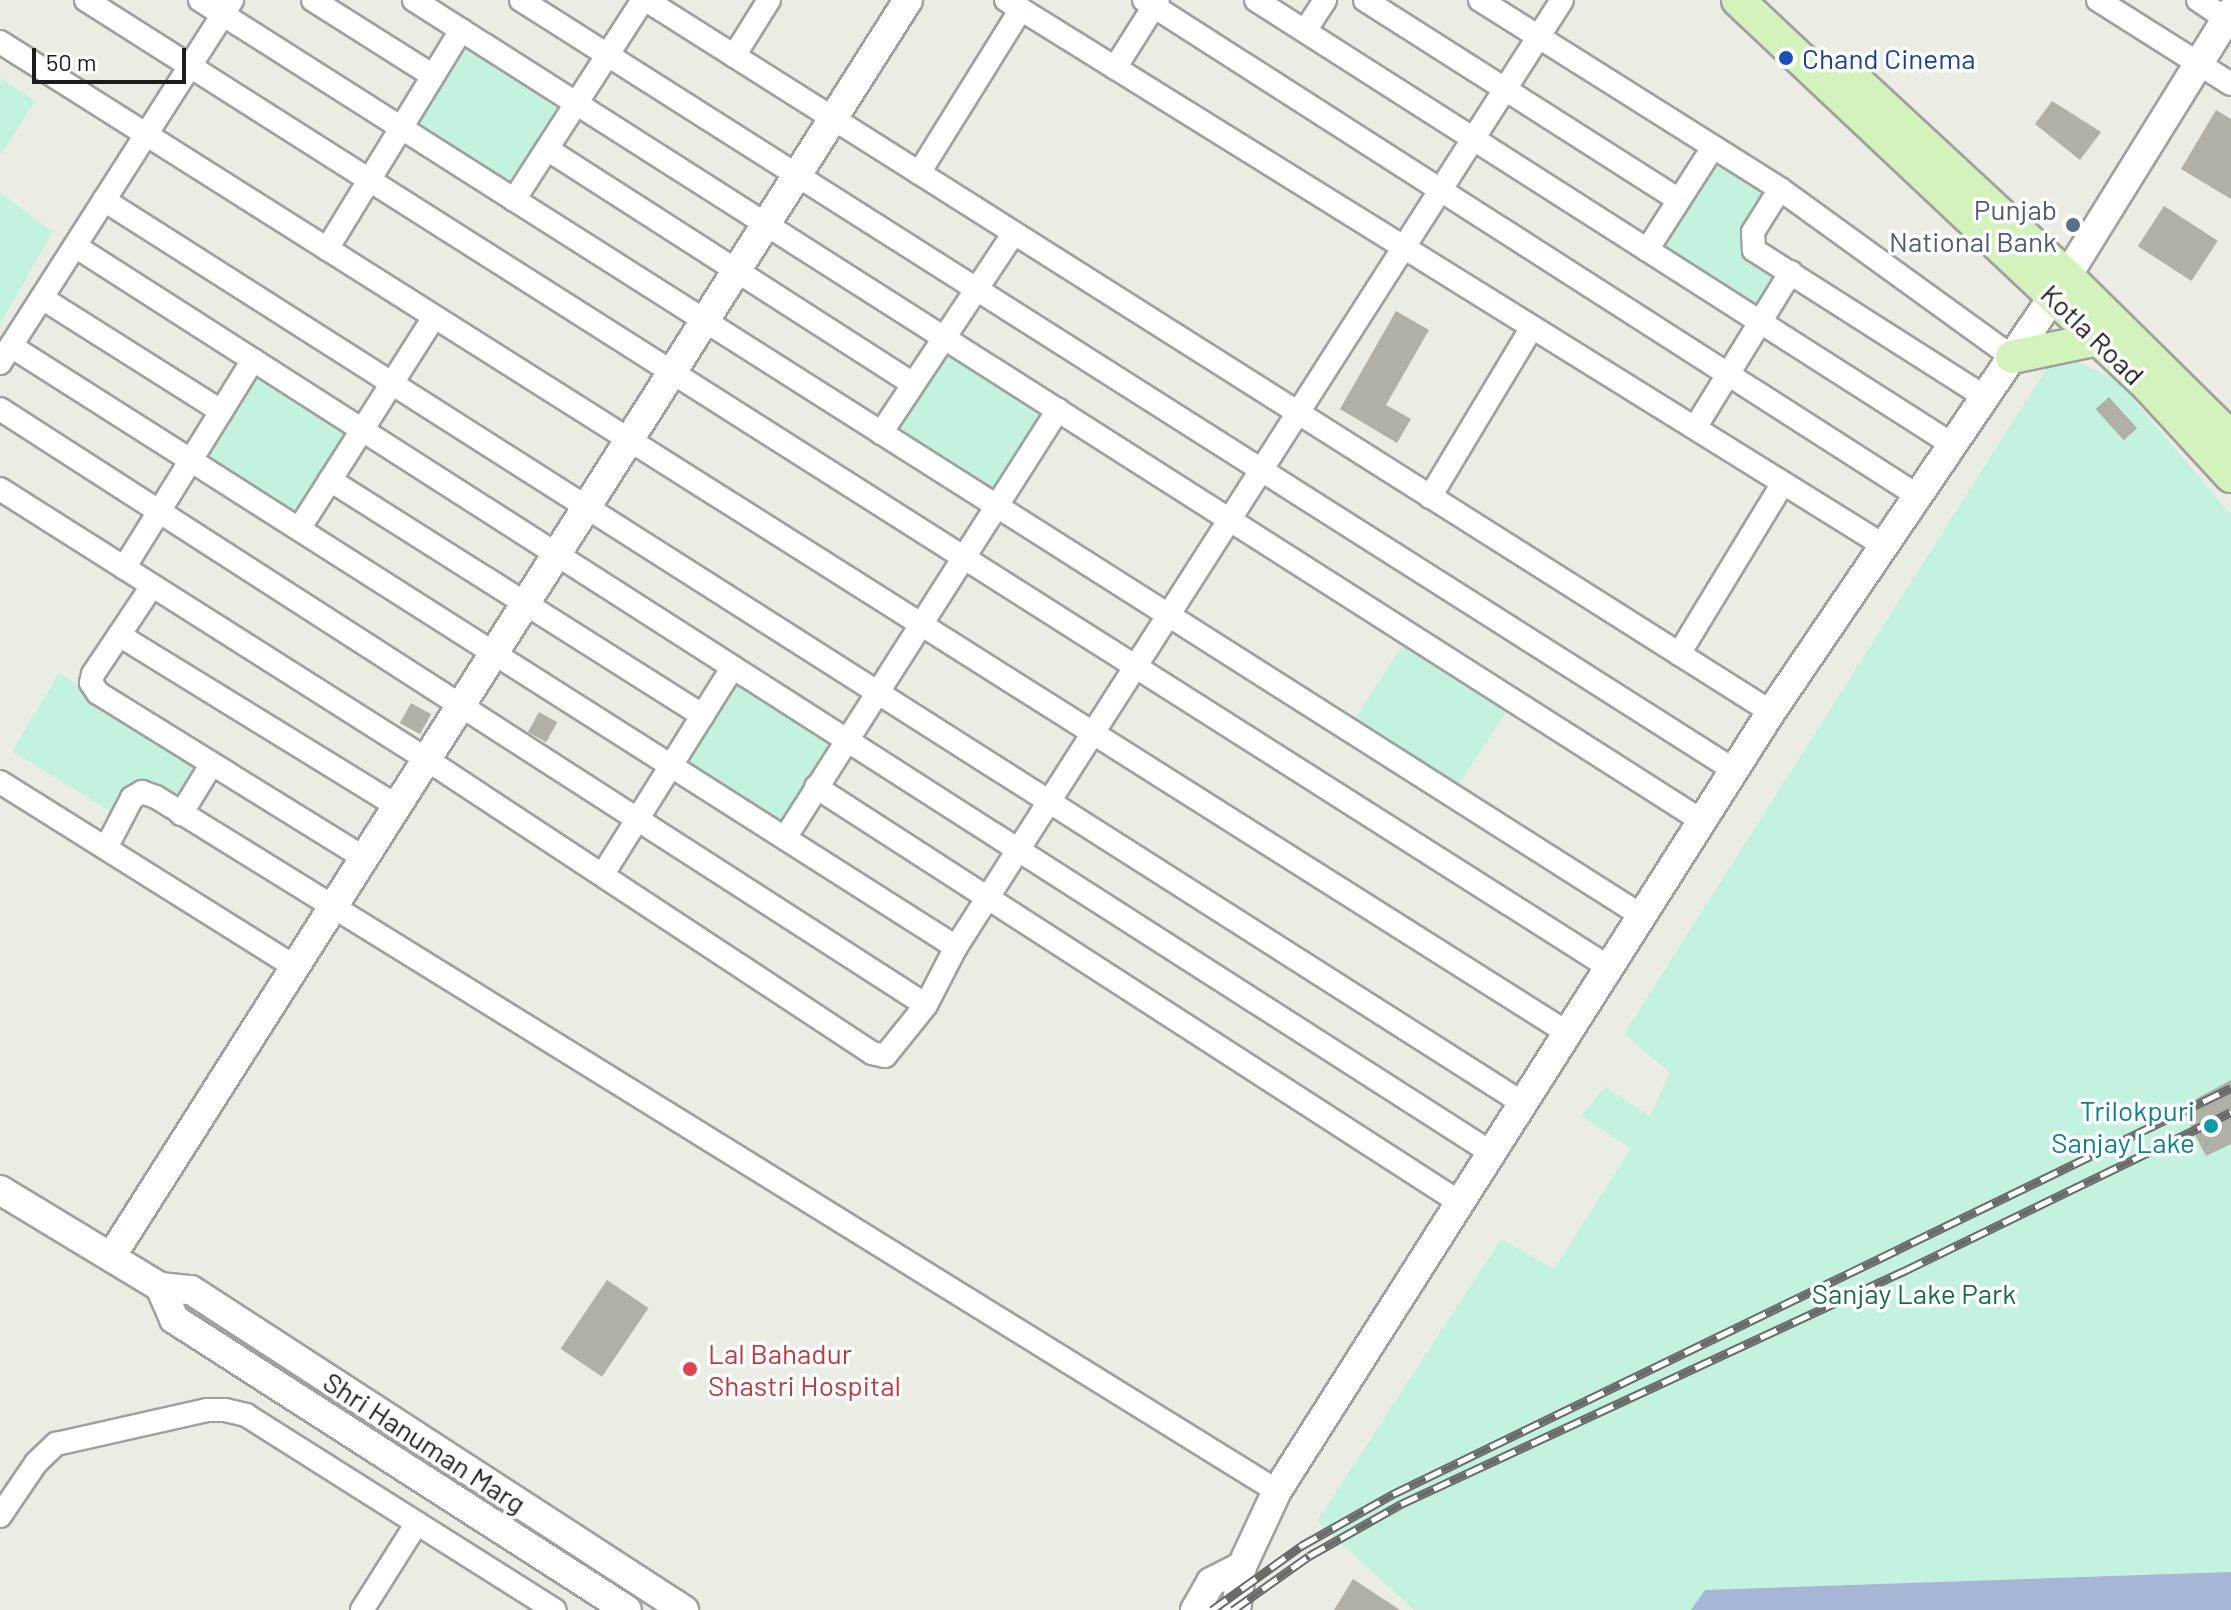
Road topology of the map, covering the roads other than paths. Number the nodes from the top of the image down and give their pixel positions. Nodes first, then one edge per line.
1 (86, 0) edge
2 (200, 0) edge
3 (313, 0) edge
4 (414, 0) edge
5 (521, 0) edge
6 (644, 0) edge
7 (769, 0) edge
8 (908, 0) edge
9 (1256, 0) edge
10 (1325, 0) edge
11 (1365, 0) edge
12 (1480, 0) edge
13 (1562, 0) edge
14 (1738, 0) edge
15 (1769, 0) edge
16 (2098, 0) edge
17 (2198, 0) edge
18 (1152, 2) edge
19 (1013, 4) edge
20 (228, 7) edge
21 (2230, 18) edge
22 (461, 30) junction
23 (1305, 31) junction
24 (1538, 37) junction
25 (0, 42) edge
26 (607, 55) junction
27 (734, 56) junction
28 (2198, 64) junction
29 (190, 66) junction
30 (1115, 68) junction
31 (433, 76) junction
32 (2231, 84) edge
33 (1505, 89) junction
34 (576, 103) junction
35 (833, 119) junction
36 (401, 128) junction
37 (146, 135) junction
38 (1473, 139) junction
39 (1713, 147) junction
40 (547, 149) junction
41 (919, 173) junction
42 (797, 175) junction
43 (370, 180) junction
44 (1440, 189) junction
45 (1780, 189) junction
46 (104, 200) junction
47 (514, 200) junction
48 (1679, 200) junction
49 (766, 224) junction
50 (1013, 234) junction
51 (75, 246) junction
52 (1403, 247) junction
53 (327, 249) junction
54 (1647, 250) junction
55 (736, 271) junction
56 (1791, 272) junction
57 (2060, 286) junction
58 (976, 289) junction
59 (42, 298) junction
60 (434, 317) junction
61 (705, 321) junction
62 (1761, 322) junction
63 (1532, 327) junction
64 (944, 338) junction
65 (2099, 339) junction
66 (5, 355) edge
67 (2012, 357) junction
68 (253, 360) junction
69 (672, 372) junction
70 (1729, 373) junction
71 (392, 383) junction
72 (913, 384) junction
73 (1982, 395) junction
74 (0, 409) edge
75 (1058, 410) junction
76 (221, 411) junction
77 (1297, 413) junction
78 (1695, 428) junction
79 (362, 430) junction
80 (881, 433) junction
81 (2231, 438) edge
82 (629, 440) junction
83 (1953, 445) junction
84 (190, 461) junction
85 (1261, 470) junction
86 (2231, 476) edge
87 (330, 480) junction
88 (1783, 483) junction
89 (0, 489) edge
90 (1918, 496) junction
91 (1430, 497) junction
92 (995, 505) junction
93 (587, 507) junction
94 (159, 511) junction
95 (1229, 520) junction
96 (299, 529) junction
97 (1886, 547) junction
98 (557, 554) junction
99 (962, 556) junction
100 (124, 568) junction
101 (152, 586) junction
102 (525, 604) junction
103 (1168, 615) junction
104 (918, 622) junction
105 (119, 635) junction
106 (494, 653) junction
107 (1679, 654) junction
108 (1135, 666) junction
109 (733, 667) junction
110 (876, 691) junction
111 (461, 704) junction
112 (1771, 712) junction
113 (703, 716) junction
114 (1093, 733) junction
115 (846, 740) junction
116 (426, 759) junction
117 (211, 765) junction
118 (671, 766) junction
119 (1734, 770) junction
120 (0, 782) edge
121 (816, 787) junction
122 (1049, 801) junction
123 (397, 806) junction
124 (181, 814) junction
125 (638, 818) junction
126 (1702, 821) junction
127 (785, 838) junction
128 (106, 848) junction
129 (1018, 850) junction
130 (364, 858) junction
131 (603, 874) junction
132 (988, 896) junction
133 (332, 908) junction
134 (1642, 916) junction
135 (956, 947) junction
136 (295, 967) junction
137 (1610, 968) junction
138 (926, 1005) junction
139 (1569, 1034) junction
140 (1524, 1104) junction
141 (1493, 1154) junction
142 (0, 1190) edge
143 (1462, 1204) junction
144 (111, 1257) junction
145 (160, 1287) junction
146 (1277, 1491) junction
147 (0, 1516) edge
148 (417, 1523) junction
149 (1242, 1566) junction
150 (362, 1610) edge
151 (554, 1610) edge
152 (627, 1610) edge
153 (684, 1610) edge
154 (1195, 1610) edge
155 (1236, 1610) edge

1 - 29 street
2 - 20 street
3 - 31 street
4 - 22 street
5 - 26 street
6 - 26 street
6 - 27 street
7 - 27 street
8 - 35 street
9 - 23 street
10 - 23 street
11 - 33 street
12 - 24 street
13 - 24 street
14 - 57 main road, Kotla Road
15 - 57 main road, Kotla Road
16 - 28 street
17 - 21 street
18 - 30 street
18 - 44 street
19 - 30 street
19 - 41 street
20 - 29 street
20 - 36 street
21 - 28 street
22 - 31 street
22 - 34 street
23 - 38 street
24 - 33 street
24 - 39 street
25 - 37 street
26 - 34 street
26 - 42 street
27 - 35 street
28 - 32 street
28 - 57 street
29 - 37 street
29 - 43 street
30 - 52 street
31 - 36 street
33 - 38 street
33 - 48 street
34 - 40 street
34 - 49 street
35 - 41 street
35 - 42 street
36 - 43 street
36 - 47 street
37 - 46 street
37 - 53 street
38 - 44 street
38 - 54 street
39 - 45 street
39 - 48 street
40 - 47 street
40 - 55 street
41 - 50 street
42 - 49 street
42 - 58 street
43 - 53 street
43 - 69 street
44 - 52 street
44 - 70 street
45 - 56 street
45 - 67 street
46 - 51 street
46 - 71 street
47 - 61 street
48 - 54 street
49 - 55 street
49 - 64 street
50 - 58 street
50 - 77 street
51 - 59 street
51 - 68 street
52 - 63 street
52 - 77 street
53 - 60 street
54 - 62 street
55 - 61 street
55 - 72 street
56 - 62 street
56 - 73 street
57 - 65 main road, Kotla Road
57 - 67 street
57 - 81 main road, Kotla Road
58 - 64 street
58 - 85 street
59 - 66 street
59 - 76 street
60 - 71 street
60 - 82 street
61 - 69 street
61 - 80 street
62 - 70 street
62 - 83 street
63 - 78 street
63 - 91 street
64 - 72 street
64 - 75 street
65 - 67 main road
65 - 86 main road, Kotla Road
66 - 84 street
67 - 73 street
68 - 76 street
68 - 79 street
69 - 82 street
69 - 99 street
70 - 78 street
70 - 90 street
71 - 79 street
71 - 93 street
72 - 80 street
73 - 83 street
74 - 94 street
75 - 92 street
75 - 95 street
76 - 84 street
77 - 85 street
77 - 91 street
78 - 88 street
79 - 87 street
79 - 98 street
80 - 92 street
82 - 93 street
82 - 104 street
83 - 90 street
84 - 94 street
84 - 96 street
85 - 95 street
85 - 119 street
87 - 96 street
87 - 102 street
88 - 97 street
88 - 107 street
89 - 100 street
90 - 97 street
91 - 107 street
92 - 99 street
92 - 103 street
93 - 98 street
93 - 110 street
94 - 100 street
94 - 111 street
95 - 103 street
95 - 126 street
96 - 106 street
97 - 112 street
98 - 102 street
98 - 109 street
99 - 104 street
99 - 108 street
100 - 101 street
101 - 105 street
101 - 116 street
102 - 106 street
102 - 113 street
103 - 108 street
103 - 134 street
104 - 110 street
104 - 114 street
105 - 117 street
105 - 123 street
106 - 111 street
106 - 118 street
107 - 112 street
108 - 114 street
108 - 137 street
109 - 113 street
109 - 115 street
110 - 115 street
110 - 122 street
111 - 116 street
111 - 125 street
112 - 119 street
113 - 118 street
114 - 122 street
114 - 139 street
115 - 121 street
115 - 129 street
116 - 123 street
116 - 131 street
117 - 124 street
117 - 130 street
118 - 125 street
118 - 127 street
119 - 126 street
120 - 128 street
121 - 127 street
121 - 132 street
122 - 129 street
122 - 140 street
123 - 130 street
124 - 128 street
124 - 133 street
125 - 131 street
125 - 138 street
126 - 134 street
127 - 135 street
128 - 136 street
129 - 132 street
129 - 141 street
130 - 133 street
131 - 138 street
132 - 135 street
132 - 143 street
133 - 136 street
133 - 146 street
134 - 137 street
135 - 138 street
136 - 144 street
137 - 139 street
139 - 140 street
140 - 141 street
141 - 143 street
142 - 144 street, Shri Hanuman Marg
143 - 146 street
144 - 145 street, Shri Hanuman Marg
145 - 152 street, Shri Hanuman Marg
145 - 153 street, Shri Hanuman Marg
146 - 149 street
147 - 148 street
148 - 150 street
148 - 151 street
149 - 154 street
149 - 155 street

